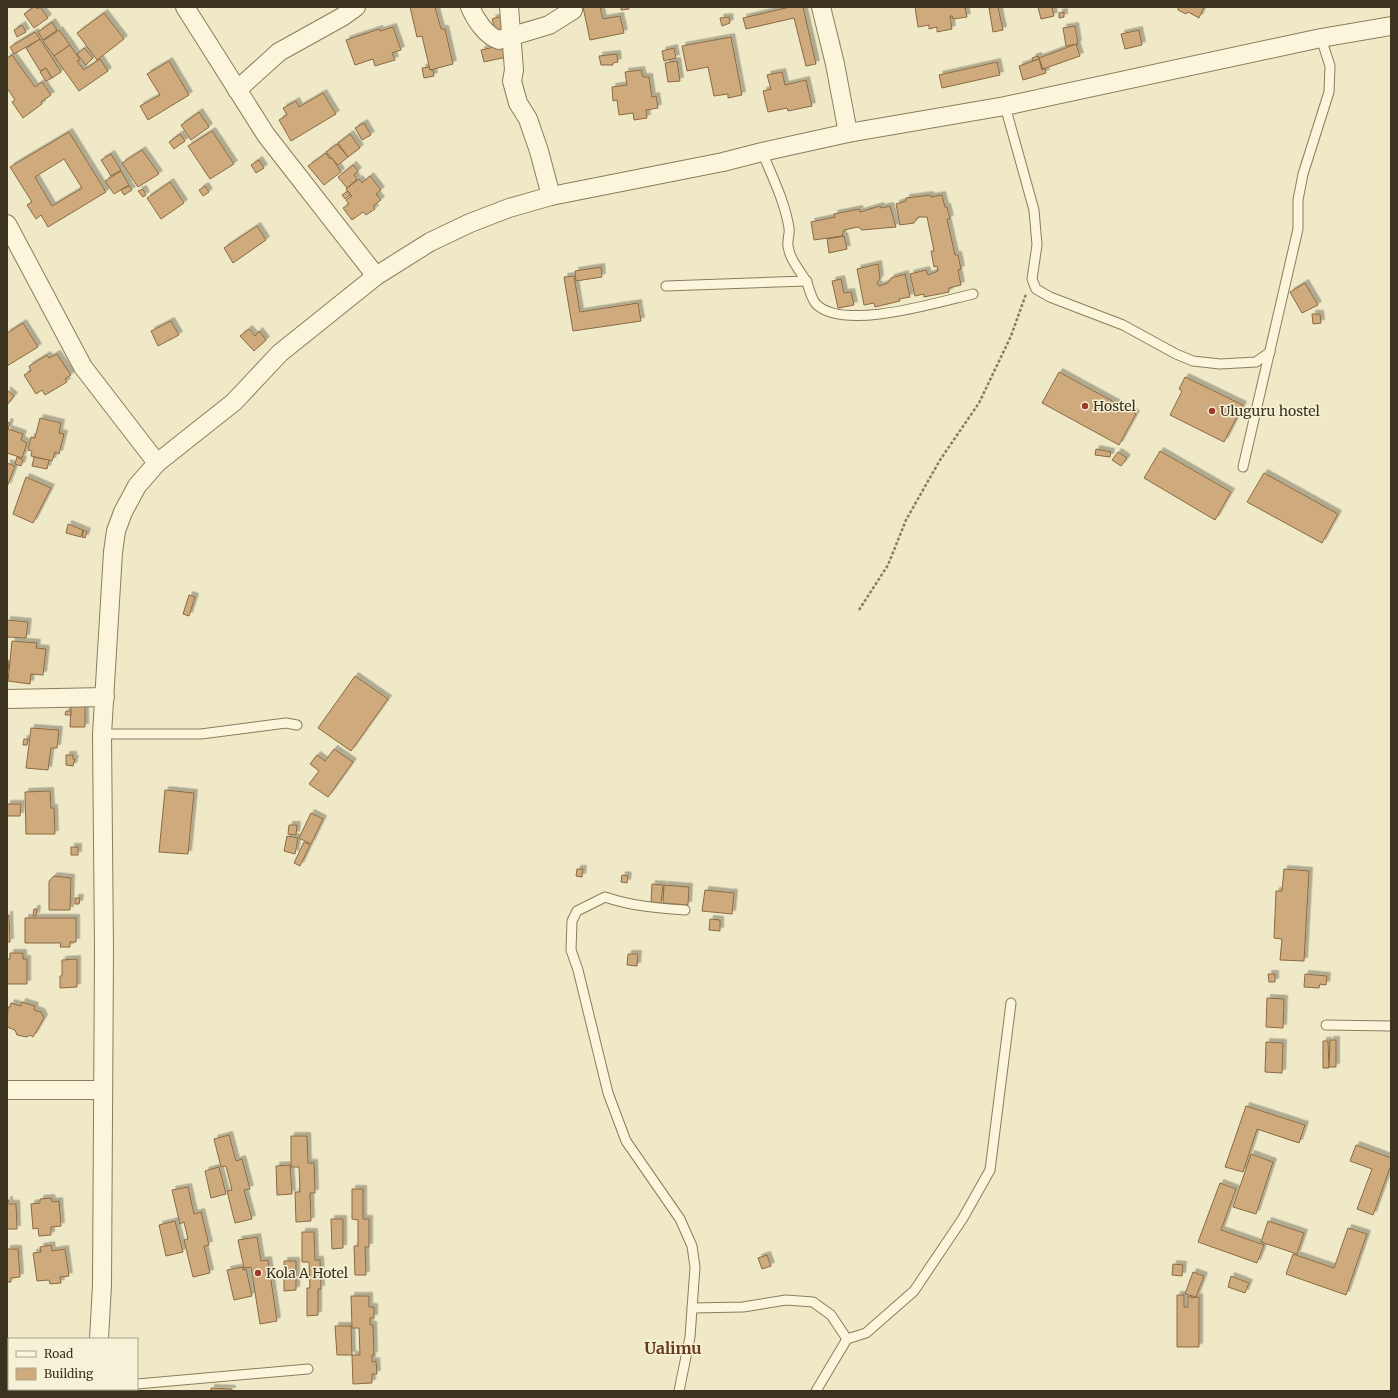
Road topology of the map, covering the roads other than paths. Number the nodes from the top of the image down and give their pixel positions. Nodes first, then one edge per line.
1 (185, 7) edge
2 (356, 7) edge
3 (470, 7) edge
4 (509, 7) edge
5 (821, 7) edge
6 (573, 10) dead end
7 (1391, 26) edge
8 (512, 37) junction
9 (1320, 38) junction
10 (237, 90) junction
11 (1005, 106) junction
12 (848, 134) junction
13 (762, 152) junction
14 (551, 196) junction
15 (7, 224) edge
16 (376, 276) junction
17 (806, 281) junction
18 (666, 286) dead end
19 (973, 294) dead end
20 (1270, 352) junction
21 (156, 463) junction
22 (1243, 467) dead end
23 (105, 696) junction
24 (7, 699) edge
25 (297, 725) dead end
26 (102, 734) junction
27 (685, 910) dead end
28 (1011, 1003) dead end
29 (1326, 1025) dead end
30 (1391, 1026) edge
31 (7, 1090) edge
32 (103, 1090) junction
33 (692, 1308) junction
34 (99, 1338) edge
35 (847, 1339) junction
36 (308, 1369) dead end
37 (138, 1384) edge
38 (679, 1391) edge
39 (816, 1391) edge

1 - 10 street
2 - 10 street
3 - 8 street
4 - 8 street
5 - 12 street
6 - 8 street
7 - 9 street
8 - 14 street
9 - 11 street
9 - 20 lane
10 - 16 street
11 - 12 street
11 - 20 lane
12 - 13 street
13 - 14 street
13 - 17 lane
14 - 16 street
15 - 21 street
16 - 21 street
17 - 18 lane
17 - 19 lane
20 - 22 lane
21 - 23 street
23 - 24 street
23 - 26 street
25 - 26 lane
26 - 32 street
27 - 33 lane
28 - 35 lane
29 - 30 lane
31 - 32 street
32 - 34 street
33 - 35 lane
33 - 38 lane
35 - 39 lane
36 - 37 lane

